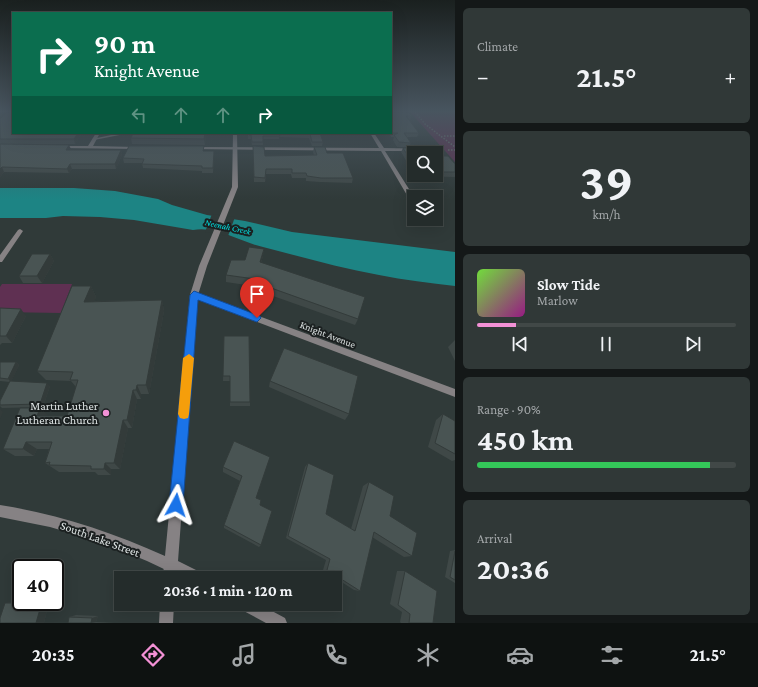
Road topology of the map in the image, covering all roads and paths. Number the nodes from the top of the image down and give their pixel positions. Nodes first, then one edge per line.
1 (93, 141) edge
2 (235, 141) edge
3 (377, 141) edge
4 (52, 147) edge
5 (90, 147) junction
6 (143, 148) edge
7 (188, 148) edge
8 (235, 148) junction
9 (382, 150) junction
10 (407, 150) edge
11 (443, 150) edge
12 (455, 150) edge
13 (407, 191) edge
14 (20, 231) dead end
15 (0, 260) edge
16 (194, 295) junction
17 (455, 393) edge
18 (0, 511) edge
19 (171, 564) junction
20 (170, 571) edge
21 (184, 571) edge
22 (167, 611) edge
23 (258, 611) edge
24 (166, 623) edge
25 (280, 623) edge

1 - 5 street
2 - 8 street
3 - 9 street
4 - 5 street
5 - 6 street
7 - 8 street
8 - 9 street
8 - 16 street
9 - 10 street
9 - 13 street
11 - 12 path
14 - 15 street
16 - 17 street, Knight Avenue
16 - 19 street
18 - 19 street, South Lake Street
19 - 20 street
19 - 21 street, South Lake Street
22 - 24 street
23 - 25 street

